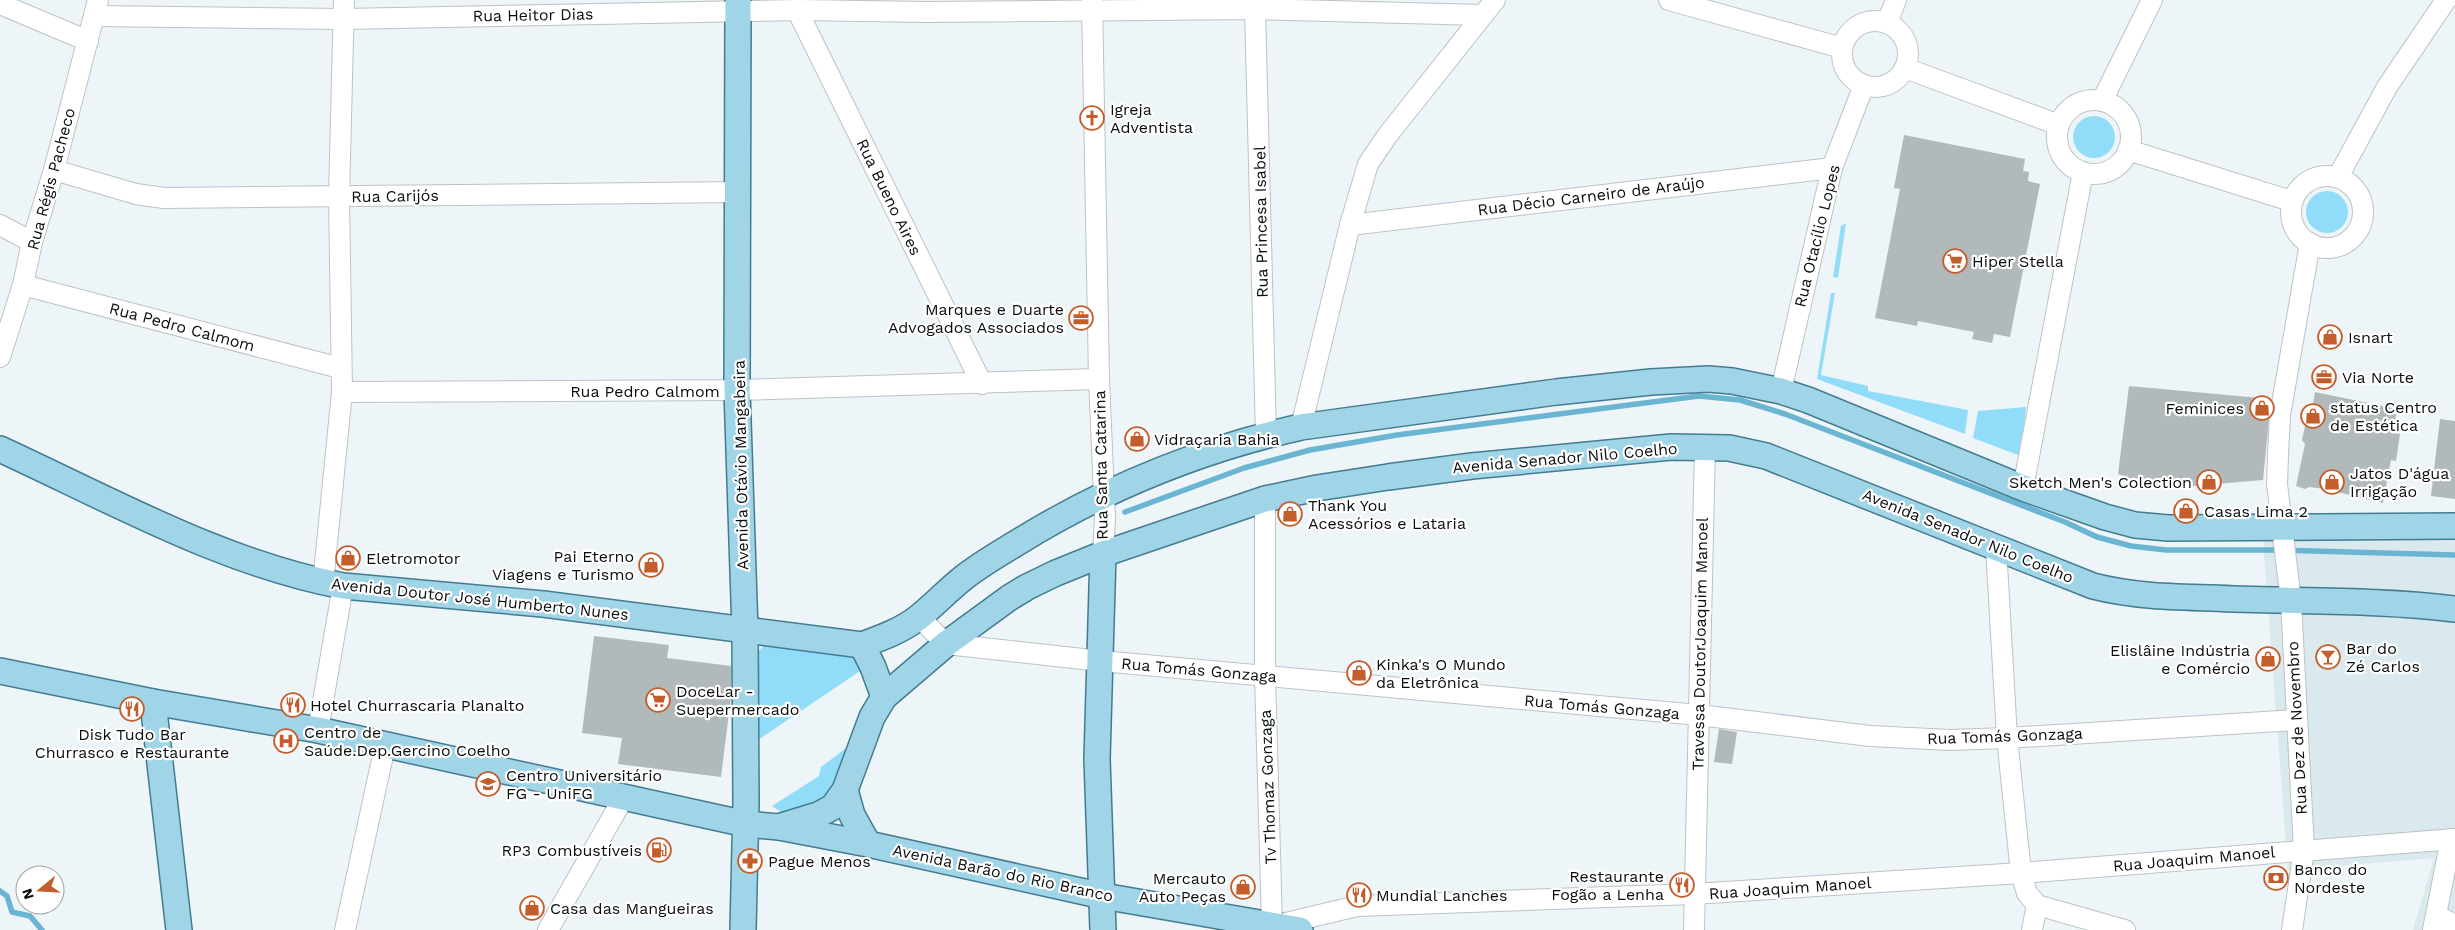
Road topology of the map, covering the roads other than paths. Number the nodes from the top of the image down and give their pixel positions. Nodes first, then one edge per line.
1 (1669, 0) edge
2 (1896, 0) edge
3 (2152, 0) edge
4 (2446, 0) edge
5 (0, 4) edge
6 (1092, 5) edge
7 (1278, 5) edge
8 (738, 6) edge
9 (927, 6) edge
10 (542, 7) edge
11 (1478, 7) edge
12 (96, 8) edge
13 (1255, 9) junction
14 (344, 10) edge
15 (797, 10) junction
16 (1887, 23) junction
17 (88, 41) junction
18 (1842, 48) junction
19 (1905, 68) junction
20 (1864, 85) junction
21 (2102, 101) junction
22 (2059, 125) junction
23 (2128, 150) junction
24 (1832, 168) junction
25 (54, 170) junction
26 (2083, 172) junction
27 (2338, 177) junction
28 (740, 192) junction
29 (339, 197) junction
30 (2291, 201) junction
31 (1350, 225) junction
32 (0, 226) edge
33 (32, 242) junction
34 (2310, 243) junction
35 (24, 285) junction
36 (0, 357) edge
37 (340, 368) junction
38 (1099, 379) junction
39 (982, 384) junction
40 (738, 390) junction
41 (1781, 391) junction
42 (342, 392) junction
43 (1301, 427) junction
44 (1266, 435) junction
45 (1705, 447) junction
46 (0, 450) edge
47 (2023, 488) junction
48 (1103, 493) junction
49 (1265, 499) junction
50 (2455, 526) edge
51 (2283, 532) junction
52 (1996, 547) junction
53 (1103, 554) junction
54 (333, 584) junction
55 (2290, 592) junction
56 (2455, 609) edge
57 (919, 617) junction
58 (745, 631) junction
59 (946, 644) junction
60 (862, 645) junction
61 (1102, 661) junction
62 (0, 671) edge
63 (1265, 676) junction
64 (884, 697) junction
65 (153, 702) junction
66 (1699, 716) junction
67 (2297, 720) junction
68 (318, 730) junction
69 (2008, 738) junction
70 (385, 746) junction
71 (845, 790) junction
72 (624, 797) junction
73 (746, 824) junction
74 (779, 826) junction
75 (2453, 839) edge
76 (868, 844) junction
77 (2304, 850) junction
78 (2021, 873) junction
79 (1693, 894) junction
80 (1103, 896) junction
81 (2037, 905) junction
82 (2435, 923) edge
83 (2455, 925) edge
84 (1283, 927) edge
85 (179, 930) edge
86 (345, 930) edge
87 (548, 930) edge
88 (743, 930) edge
89 (1103, 930) edge
90 (1694, 930) edge
91 (2032, 930) edge
92 (2125, 930) edge
93 (2292, 930) edge

1 - 18 street
2 - 16 street
3 - 21 street
4 - 27 street
5 - 17 street
6 - 9 street, Rua Heitor Dias
6 - 13 street, Rua Heitor Dias
6 - 38 street, Rua Santa Catarina
7 - 11 street, Rua Heitor Dias
7 - 13 street, Rua Heitor Dias
8 - 10 street, Rua Heitor Dias
8 - 15 street, Rua Heitor Dias
8 - 28 main road, Avenida Otávio Mangabeira
9 - 15 street, Rua Heitor Dias
10 - 14 street, Rua Heitor Dias
11 - 31 street
12 - 14 street, Rua Heitor Dias
12 - 17 street, Rua Régis Pacheco
13 - 44 street, Rua Princesa Isabel
14 - 29 street
15 - 39 street, Rua Bueno Aires
16 - 18 street
16 - 19 street
17 - 25 street, Rua Régis Pacheco
18 - 20 street
19 - 20 street
19 - 22 street
20 - 24 street, Rua Otacílio Lopes
21 - 22 street
21 - 23 street
22 - 26 street
23 - 26 street
23 - 30 street
24 - 31 street, Rua Décio Carneiro de Araújo
24 - 41 street, Rua Otacílio Lopes
25 - 29 street, Rua Carijós
25 - 33 street, Rua Régis Pacheco
26 - 47 street
27 - 30 street
27 - 34 street
28 - 29 street, Rua Carijós
28 - 40 main road, Avenida Otávio Mangabeira
29 - 37 street
30 - 34 street
31 - 43 street
32 - 33 street
33 - 35 street, Rua Régis Pacheco
34 - 51 street, Rua Dez de Novembro
35 - 36 street, Rua Régis Pacheco
35 - 37 street, Rua Pedro Calmom
37 - 42 street
38 - 39 street, Rua Pedro Calmom
38 - 48 street, Rua Santa Catarina
39 - 40 street, Rua Pedro Calmom
40 - 42 street, Rua Pedro Calmom
40 - 58 main road, Avenida Otávio Mangabeira
41 - 43 main road
41 - 47 main road
42 - 54 street
43 - 44 main road
44 - 48 main road
45 - 49 main road, Avenida Senador Nilo Coelho
45 - 52 main road, Avenida Senador Nilo Coelho
45 - 66 street, Travessa DoutorJoaquim Manoel
46 - 54 main road, Avenida Doutor José Humberto Nunes
47 - 51 main road
48 - 53 street, Rua Santa Catarina
48 - 57 main road
49 - 53 main road, Avenida Senador Nilo Coelho
49 - 63 street, Tv Thomaz Gonzaga
50 - 51 main road
51 - 55 street, Rua Dez de Novembro
52 - 55 main road, Avenida Senador Nilo Coelho
52 - 69 street
53 - 59 main road, Avenida Senador Nilo Coelho
53 - 61 main road, Rua Santa Catarina
54 - 58 main road, Avenida Doutor José Humberto Nunes
54 - 68 street
55 - 56 main road, Avenida Senador Nilo Coelho
55 - 67 street, Rua Dez de Novembro
57 - 59 street
57 - 60 main road, Avenida Doutor José Humberto Nunes
58 - 60 main road, Avenida Doutor José Humberto Nunes
58 - 73 main road, Avenida Otávio Mangabeira
59 - 61 street, Rua Tomás Gonzaga
59 - 64 main road, Avenida Senador Nilo Coelho
60 - 64 main road
61 - 63 street, Rua Tomás Gonzaga
61 - 80 main road, Rua Santa Catarina
62 - 65 main road, Avenida Barão do Rio Branco
63 - 66 street, Rua Tomás Gonzaga
63 - 84 street, Tv Thomaz Gonzaga
64 - 71 main road, Avenida Senador Nilo Coelho
65 - 68 main road, Avenida Barão do Rio Branco
65 - 85 main road
66 - 69 street, Rua Tomás Gonzaga
66 - 79 street, Travessa DoutorJoaquim Manoel
67 - 69 street, Rua Tomás Gonzaga
67 - 77 street, Rua Dez de Novembro
68 - 70 main road, Avenida Barão do Rio Branco
69 - 78 street
70 - 72 main road, Avenida Barão do Rio Branco
70 - 86 street
71 - 74 main road, Avenida Senador Nilo Coelho
71 - 76 main road
72 - 73 main road, Avenida Barão do Rio Branco
72 - 87 street
73 - 74 main road, Avenida Barão do Rio Branco
73 - 88 main road, Avenida Otávio Mangabeira
74 - 76 main road, Avenida Barão do Rio Branco
75 - 77 street, Rua Joaquim Manoel
75 - 82 street
76 - 80 main road, Avenida Barão do Rio Branco
77 - 78 street, Rua Joaquim Manoel
77 - 93 street, Rua Dez de Novembro
78 - 79 street, Rua Joaquim Manoel
78 - 81 street
79 - 84 street, Rua Joaquim Manoel
79 - 90 street, Travessa DoutorJoaquim Manoel
80 - 84 main road, Avenida Barão do Rio Branco
80 - 89 main road, Rua Santa Catarina
81 - 91 street
81 - 92 street
82 - 83 street

